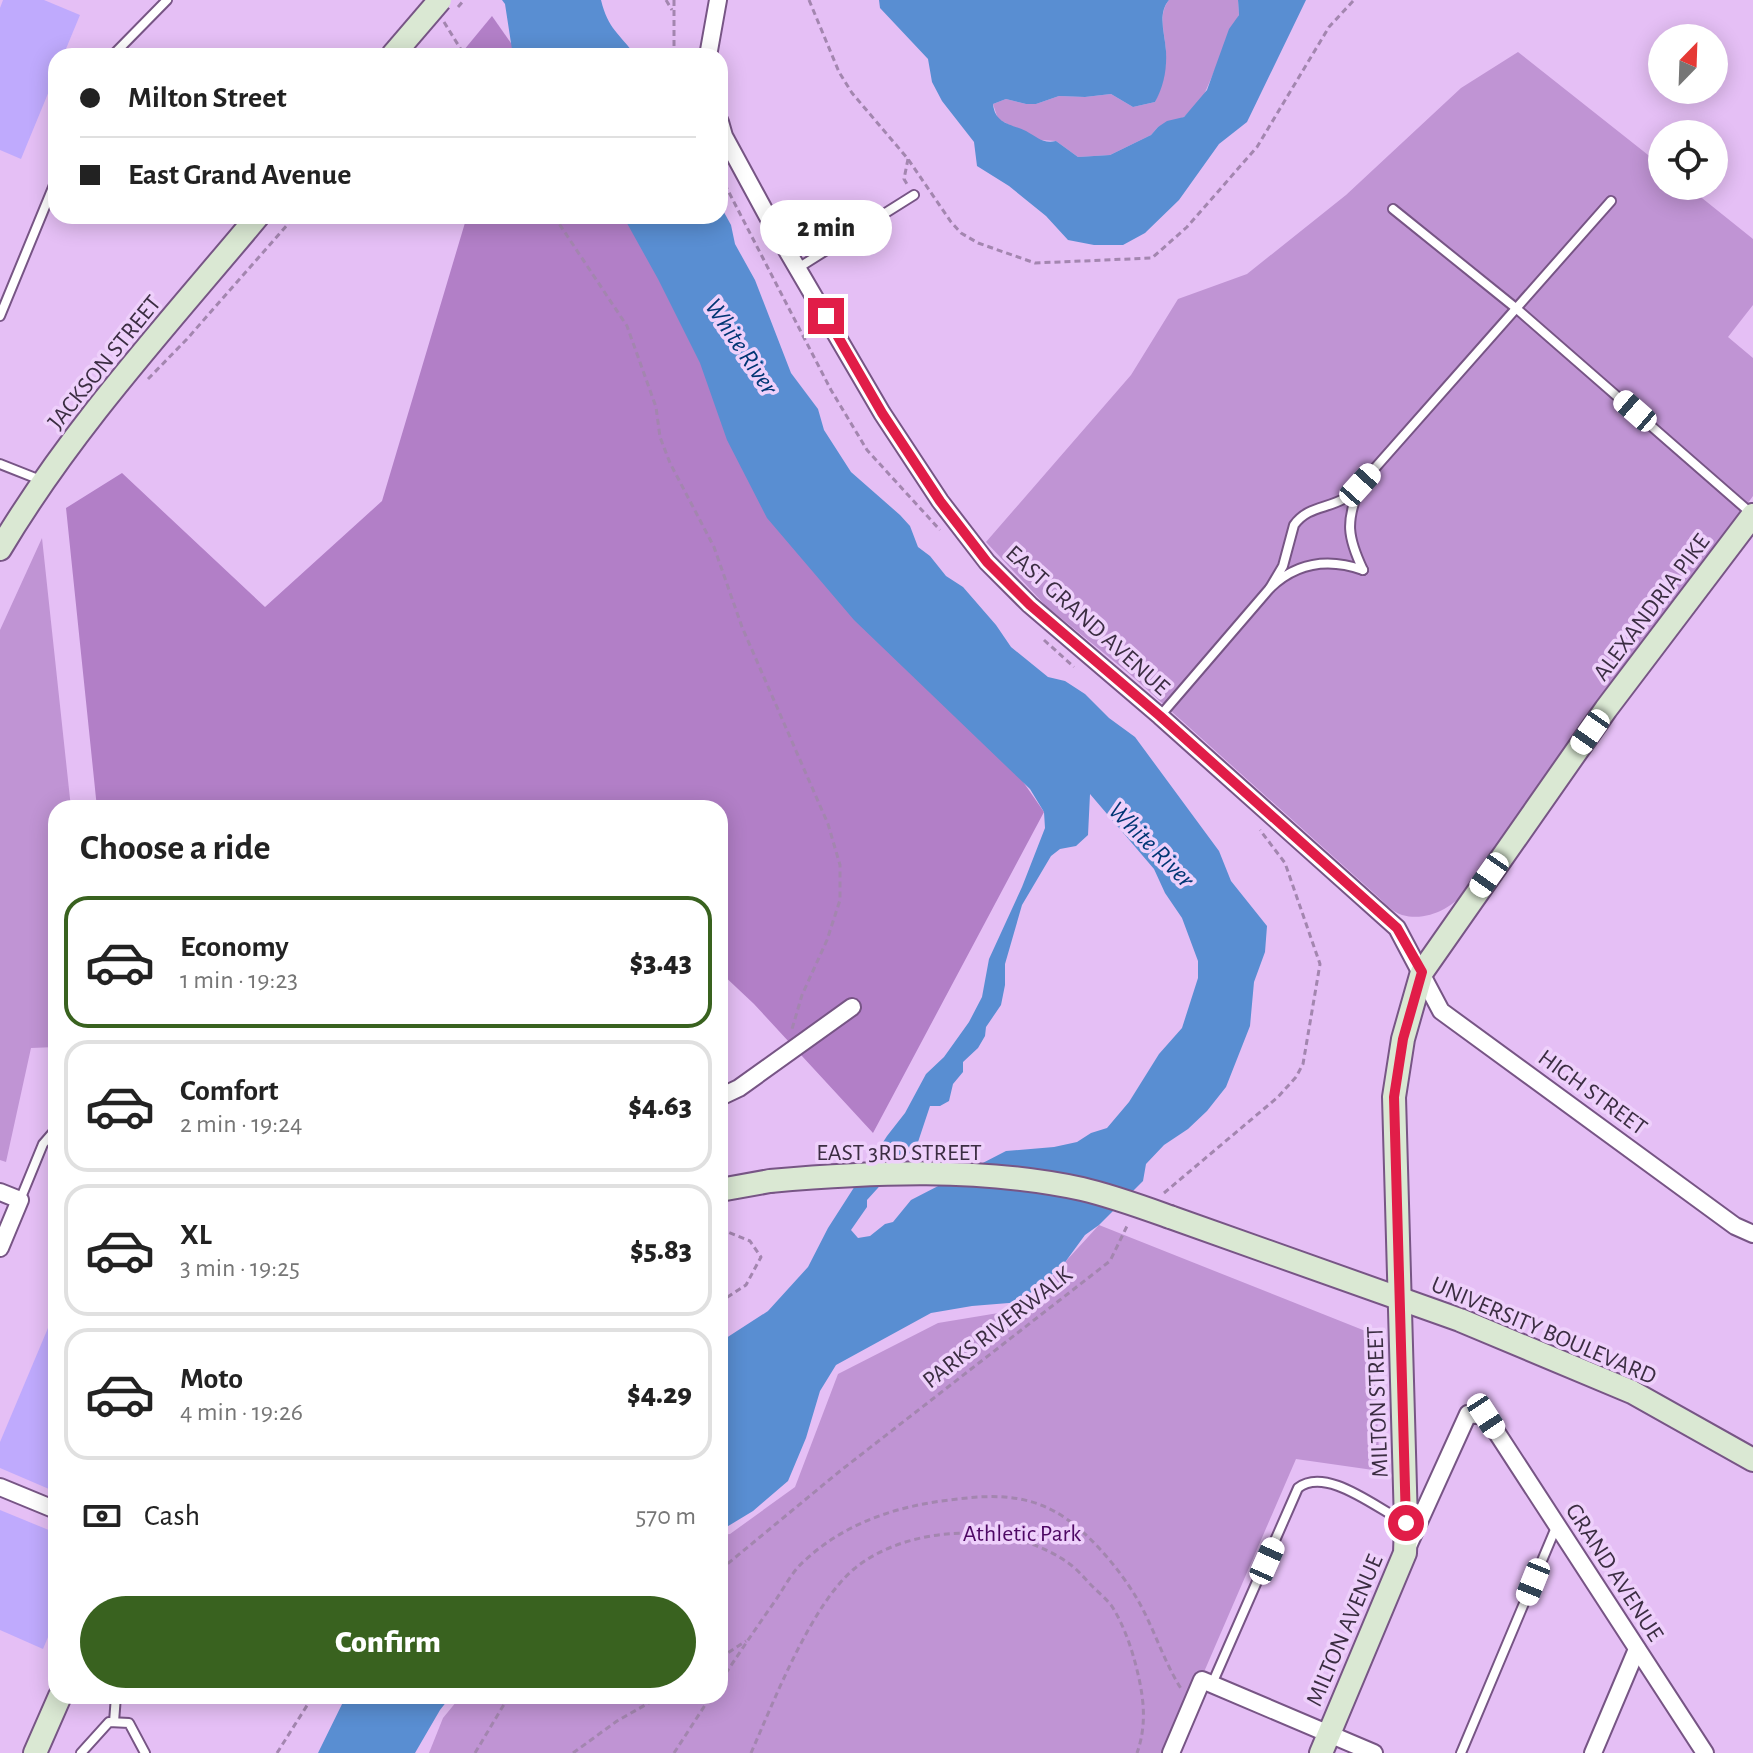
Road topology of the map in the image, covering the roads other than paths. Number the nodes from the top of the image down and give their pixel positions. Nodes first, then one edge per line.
1 (167, 0) edge
2 (718, 0) edge
3 (438, 6) edge
4 (120, 48) edge
5 (399, 48) edge
6 (709, 48) edge
7 (728, 143) edge
8 (914, 195) road end
9 (48, 199) edge
10 (1611, 201) dead end
11 (1393, 209) dead end
12 (251, 224) edge
13 (798, 268) junction
14 (1517, 309) junction
15 (0, 316) edge
16 (0, 464) edge
17 (43, 481) junction
18 (1360, 485) junction
19 (1753, 514) edge
20 (0, 549) edge
21 (1270, 588) junction
22 (1160, 716) junction
23 (1422, 972) junction
24 (852, 1007) dead end
25 (728, 1093) edge
26 (48, 1138) edge
27 (728, 1189) edge
28 (0, 1192) edge
29 (20, 1200) junction
30 (1170, 1217) joint
31 (1753, 1234) edge
32 (0, 1248) edge
33 (1400, 1298) junction
34 (1486, 1416) joint
35 (1753, 1460) edge
36 (0, 1487) edge
37 (48, 1507) edge
38 (1406, 1523) junction
39 (1557, 1525) junction
40 (1405, 1553) junction
41 (1637, 1649) junction
42 (1207, 1682) junction
43 (57, 1704) edge
44 (115, 1704) edge
45 (114, 1722) junction
46 (1325, 1743) edge
47 (39, 1750) edge
48 (81, 1753) edge
49 (145, 1753) edge
50 (1171, 1753) edge
51 (1374, 1753) edge
52 (1461, 1753) edge
53 (1593, 1753) edge
54 (1705, 1753) edge

1 - 4 lane
2 - 6 street
3 - 5 main road, bridge
7 - 13 street, EAST GRAND AVENUE
8 - 13 lane
9 - 15 lane
10 - 14 lane
11 - 14 lane
12 - 17 main road, JACKSON STREET
13 - 22 street, EAST GRAND AVENUE
14 - 18 lane
14 - 19 lane
16 - 17 lane
17 - 20 main road, JACKSON STREET
18 - 21 lane
18 - 21 lane
19 - 23 main road, ALEXANDRIA PIKE
21 - 22 lane
22 - 23 street, EAST GRAND AVENUE
23 - 31 street, HIGH STREET
23 - 33 main road, ALEXANDRIA PIKE
24 - 25 street
26 - 29 lane
27 - 30 main road, EAST 3RD STREET, bridge
28 - 29 street
29 - 32 street
30 - 33 main road, UNIVERSITY BOULEVARD
33 - 35 main road, UNIVERSITY BOULEVARD
33 - 38 main road, MILTON STREET
34 - 39 street, GRAND AVENUE
34 - 40 street, MILTON AVENUE
36 - 37 street
38 - 40 main road, MILTON STREET
38 - 42 lane
39 - 41 street, GRAND AVENUE
39 - 52 lane
40 - 46 main road, MILTON AVENUE
41 - 53 street
41 - 54 street, GRAND AVENUE
42 - 46 street
42 - 50 street
43 - 47 main road
44 - 45 lane
45 - 48 lane
45 - 49 lane
46 - 51 street

